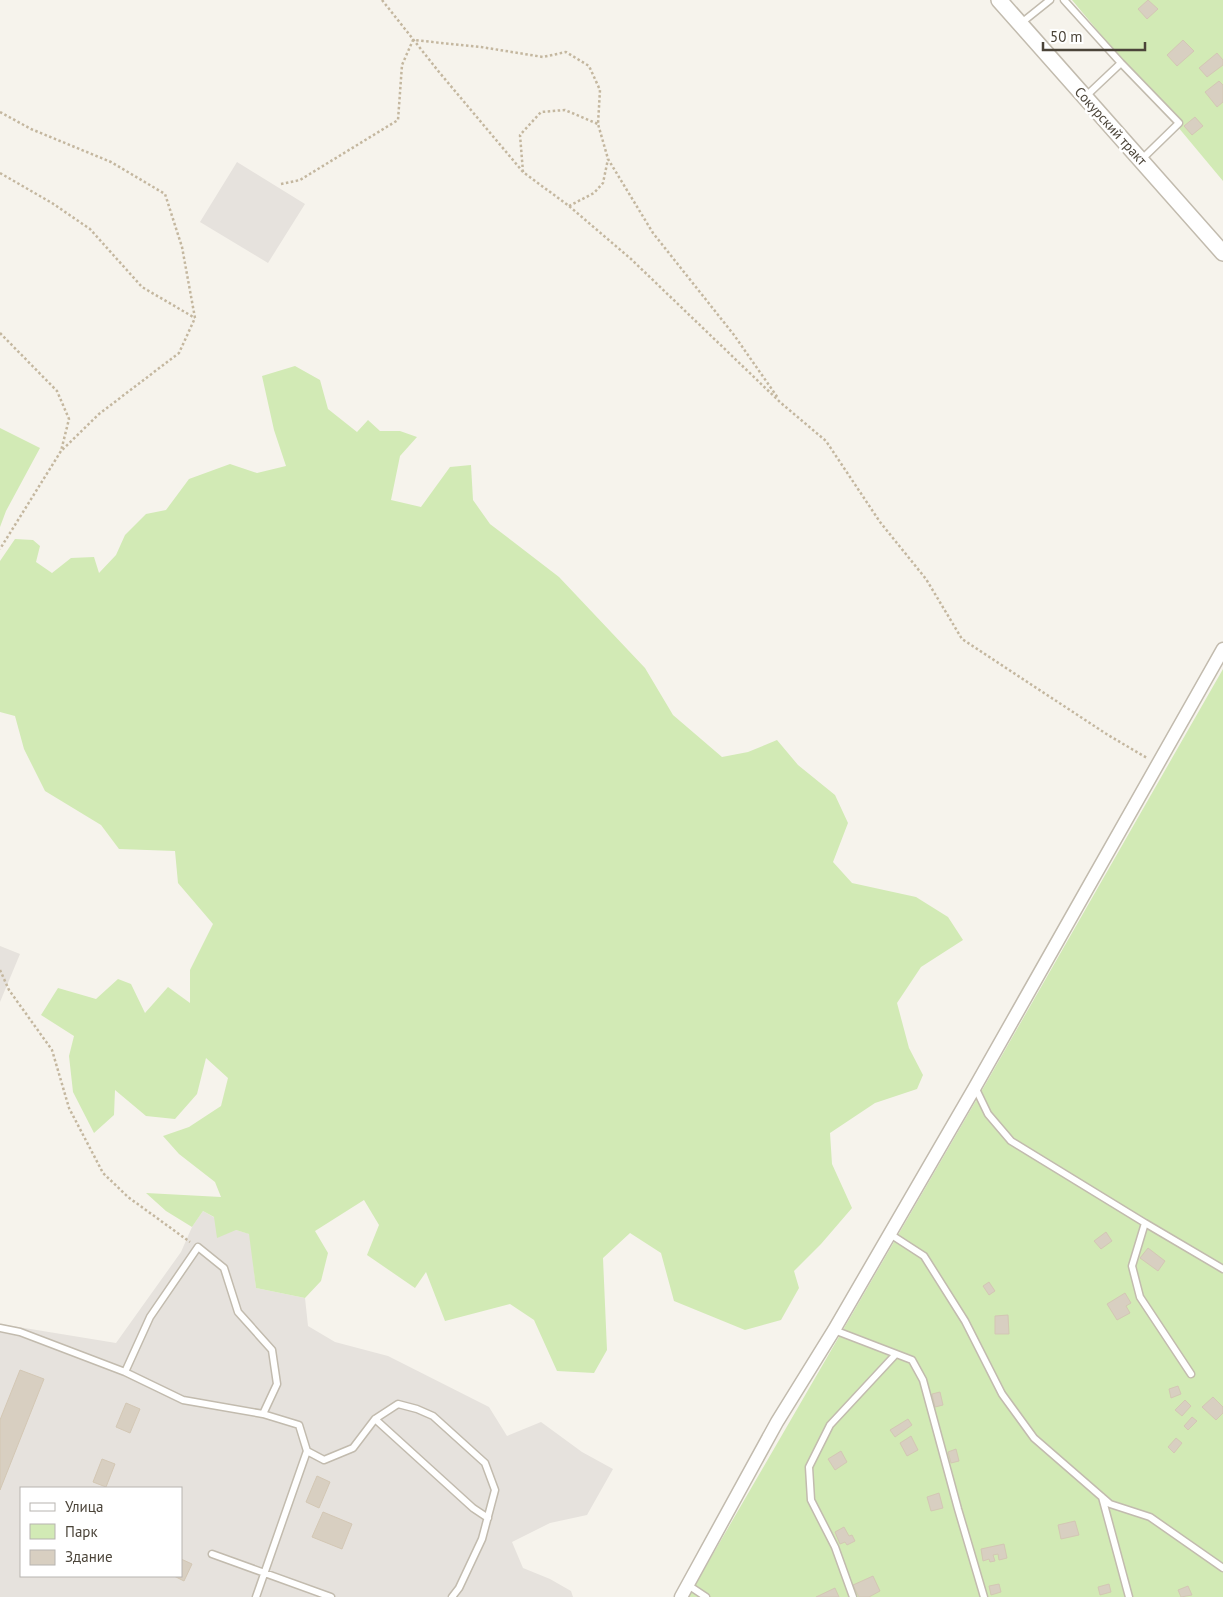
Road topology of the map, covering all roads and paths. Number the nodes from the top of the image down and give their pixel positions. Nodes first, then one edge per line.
1 (382, 0) edge
2 (999, 0) edge
3 (1050, 0) edge
4 (1064, 0) edge
5 (1020, 24) junction
6 (413, 40) junction
7 (1121, 63) junction
8 (1085, 97) junction
9 (0, 112) edge
10 (598, 124) junction
11 (608, 159) junction
12 (1141, 160) junction
13 (523, 172) junction
14 (0, 173) edge
15 (281, 184) dead end
16 (569, 206) junction
17 (1223, 253) edge
18 (195, 318) junction
19 (0, 333) edge
20 (781, 404) junction
21 (60, 451) junction
22 (0, 549) edge
23 (1223, 649) edge
24 (1157, 764) junction
25 (0, 970) edge
26 (975, 1087) junction
27 (1146, 1224) junction
28 (890, 1234) junction
29 (198, 1247) junction
30 (1223, 1269) edge
31 (0, 1328) edge
32 (834, 1330) junction
33 (896, 1354) junction
34 (125, 1372) junction
35 (1191, 1374) dead end
36 (263, 1414) junction
37 (375, 1419) junction
38 (307, 1451) junction
39 (1102, 1497) junction
40 (488, 1518) junction
41 (212, 1554) dead end
42 (1223, 1568) edge
43 (264, 1573) junction
44 (688, 1585) junction
45 (256, 1597) edge
46 (331, 1597) edge
47 (452, 1597) edge
48 (681, 1597) edge
49 (706, 1597) edge
50 (853, 1597) edge
51 (984, 1597) edge
52 (1128, 1597) edge

1 - 6 path
2 - 5 street, Сокурский тракт
3 - 5 lane
4 - 7 lane
5 - 8 street, Сокурский тракт
6 - 10 path
6 - 13 path
6 - 15 path
7 - 8 lane
7 - 12 lane
8 - 12 street, Сокурский тракт
9 - 18 path
10 - 11 path
10 - 13 path
11 - 16 path
11 - 20 path
12 - 17 street, Сокурский тракт
13 - 16 path
14 - 18 path
16 - 20 path
18 - 21 path
19 - 21 path
20 - 24 path
21 - 22 path
23 - 24 street
24 - 26 street
25 - 29 path
26 - 27 lane
26 - 28 street
27 - 30 lane
27 - 35 lane
28 - 32 street
28 - 39 lane
29 - 34 lane
29 - 36 lane
31 - 34 lane
32 - 33 lane
32 - 44 street
33 - 50 lane
33 - 51 lane
34 - 36 lane
36 - 38 lane
37 - 38 lane
37 - 40 lane
37 - 40 lane
38 - 43 lane
39 - 42 lane
39 - 52 lane
40 - 47 lane
41 - 43 lane
43 - 45 lane
43 - 46 lane
44 - 48 street
44 - 49 lane

